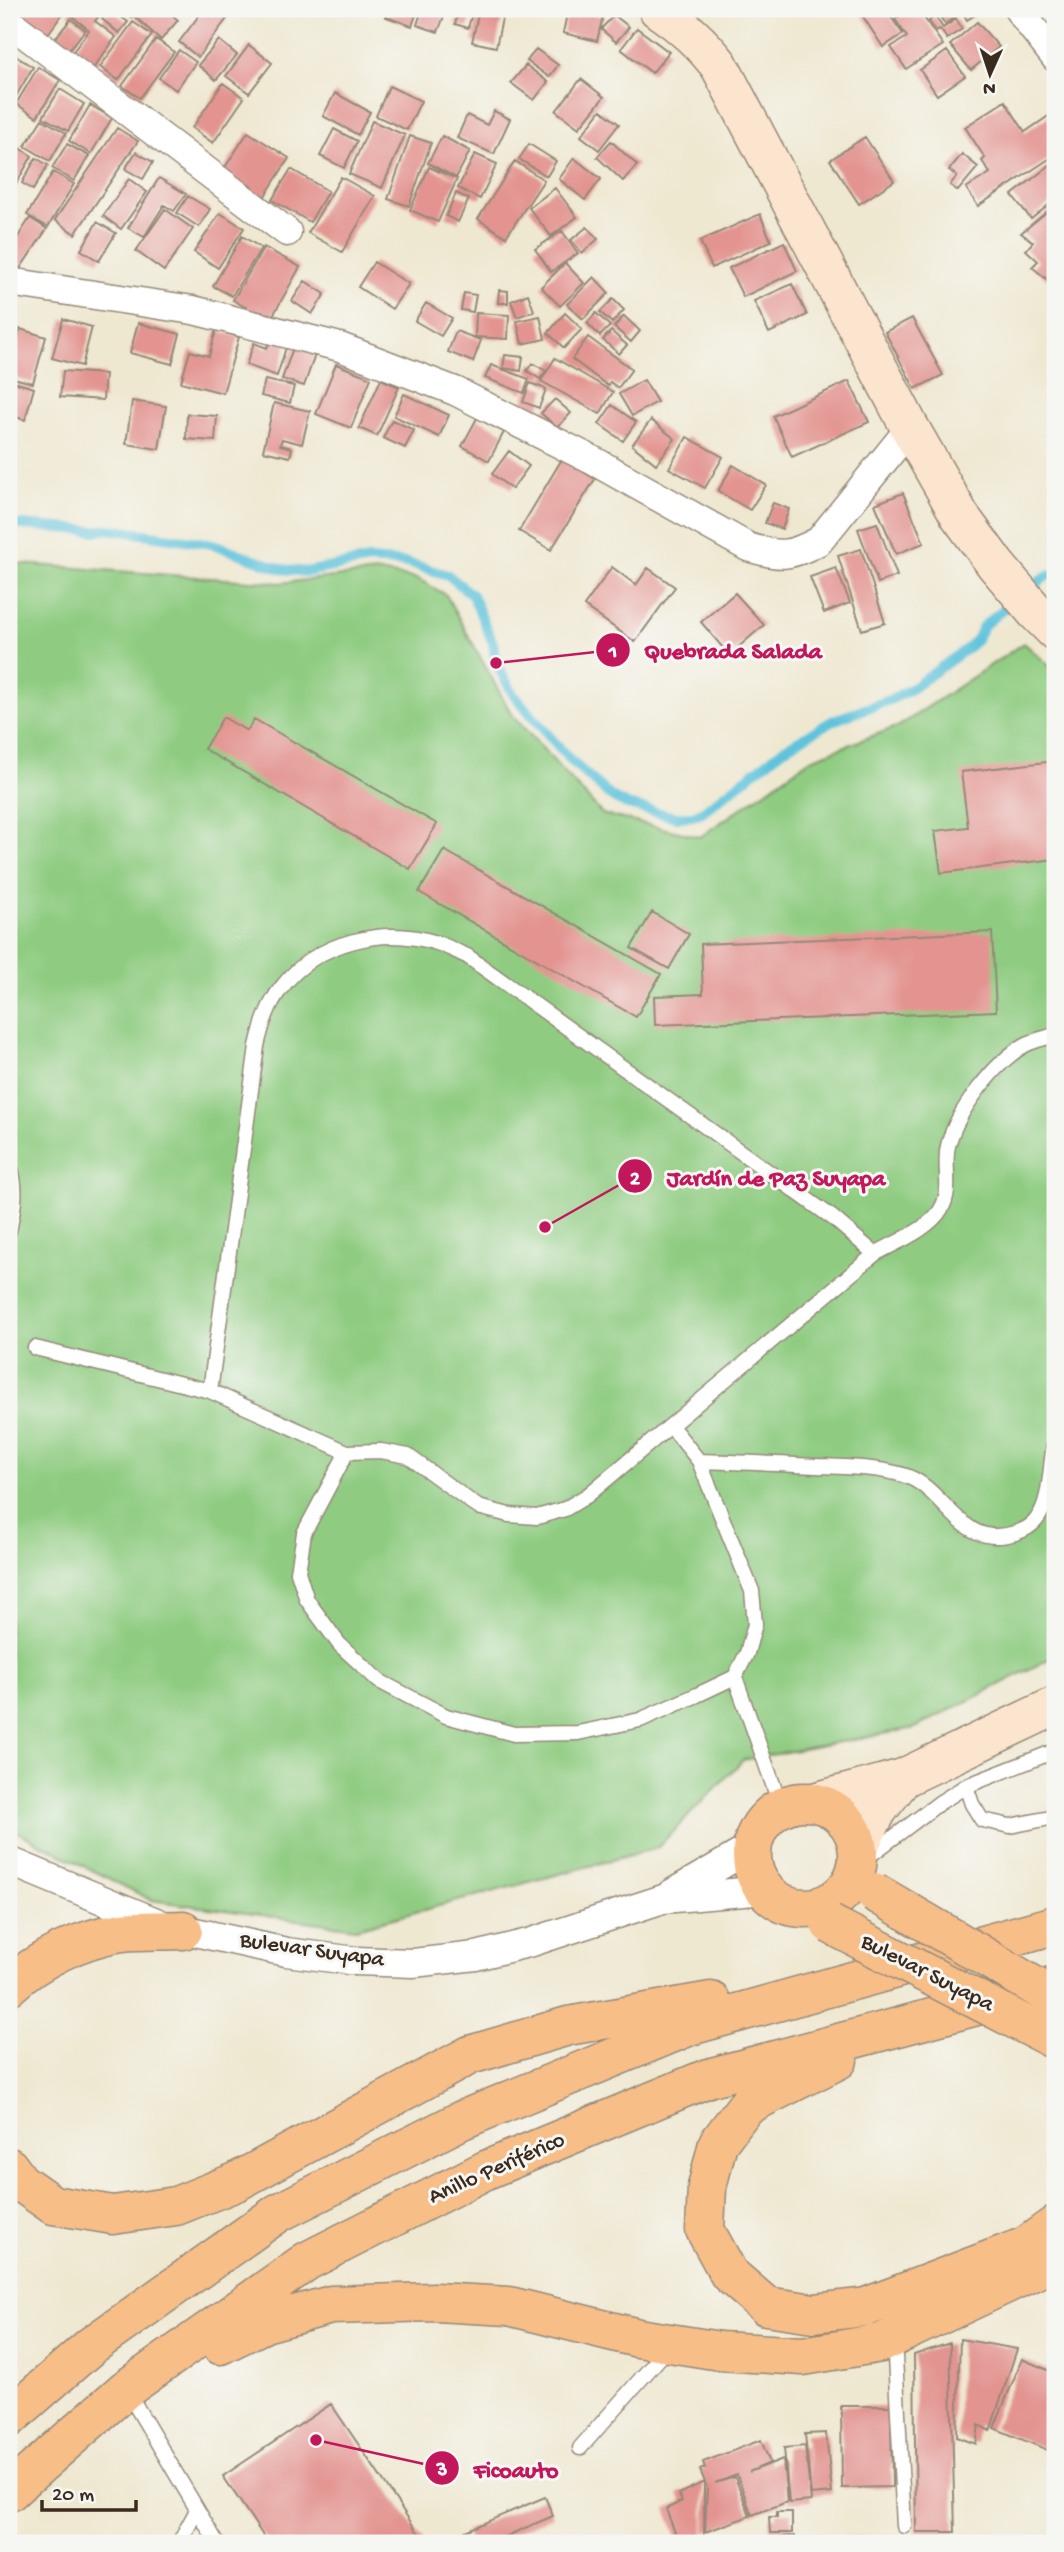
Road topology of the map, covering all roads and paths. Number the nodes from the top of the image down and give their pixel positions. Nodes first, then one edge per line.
1 (658, 9) edge
2 (1018, 9) edge
3 (9, 22) edge
4 (1055, 57) edge
5 (287, 232) dead end
6 (9, 282) edge
7 (910, 428) junction
8 (1055, 631) edge
9 (1055, 1035) edge
10 (9, 1163) edge
11 (9, 1231) edge
12 (875, 1254) junction
13 (35, 1348) dead end
14 (210, 1391) junction
15 (671, 1426) junction
16 (1055, 1441) edge
17 (347, 1451) junction
18 (699, 1461) junction
19 (735, 1677) junction
20 (1055, 1706) edge
21 (1055, 1751) edge
22 (903, 1778) junction
23 (967, 1786) junction
24 (798, 1804) junction
25 (1055, 1817) edge
26 (752, 1847) junction
27 (9, 1861) edge
28 (861, 1871) junction
29 (766, 1890) junction
30 (663, 1899) junction
31 (815, 1916) junction
32 (1055, 1925) edge
33 (183, 1930) junction
34 (845, 1983) junction
35 (1055, 1985) edge
36 (9, 1986) edge
37 (1055, 1997) edge
38 (914, 2022) junction
39 (1055, 2040) edge
40 (9, 2167) edge
41 (1055, 2225) edge
42 (1045, 2271) edge
43 (894, 2337) junction
44 (672, 2344) junction
45 (126, 2389) junction
46 (9, 2418) edge
47 (580, 2448) dead end
48 (9, 2492) edge
49 (197, 2510) junction
50 (904, 2526) dead end
51 (179, 2543) edge
52 (216, 2543) edge

1 - 7 street
2 - 4 street
3 - 5 street
6 - 7 street
7 - 8 street
9 - 12 lane
10 - 11 lane
12 - 14 lane
12 - 15 lane
13 - 14 lane
14 - 17 lane
15 - 17 lane
15 - 18 lane
16 - 18 lane
17 - 19 lane
18 - 19 lane
19 - 24 lane
20 - 22 street
21 - 23 lane
22 - 24 street
22 - 28 street
23 - 25 lane
23 - 28 lane
24 - 26 main road
24 - 28 main road
26 - 29 main road
26 - 30 street, Bulevar Suyapa
27 - 33 street, Bulevar Suyapa
28 - 31 main road
28 - 37 main road, Bulevar Suyapa, bridge
29 - 30 street, Bulevar Suyapa
29 - 31 main road
30 - 33 street, Bulevar Suyapa
31 - 39 main road, Bulevar Suyapa, bridge
32 - 34 main road
33 - 36 main road
34 - 40 main road
34 - 46 main road
35 - 38 main road, Anillo Periférico
38 - 41 main road
38 - 45 main road, Anillo Periférico
42 - 43 main road
43 - 44 main road
43 - 50 lane
44 - 45 main road
44 - 47 lane
45 - 48 main road, Anillo Periférico
45 - 49 lane
49 - 51 lane
49 - 52 lane

